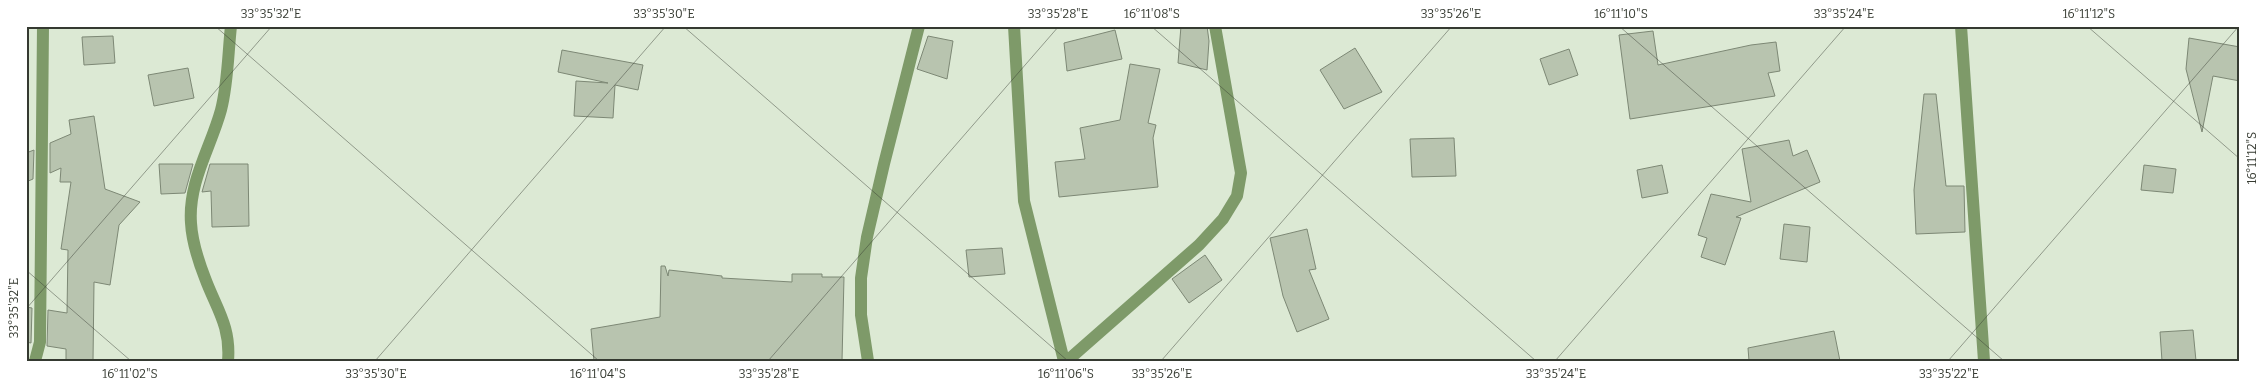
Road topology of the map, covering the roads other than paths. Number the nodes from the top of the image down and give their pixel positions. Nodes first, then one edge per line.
1 (43, 26) edge
2 (231, 26) edge
3 (918, 26) edge
4 (1014, 26) edge
5 (1215, 26) edge
6 (1961, 26) edge
7 (35, 361) edge
8 (228, 361) edge
9 (868, 361) edge
10 (1065, 361) edge
11 (1984, 361) edge

1 - 7 street
2 - 8 street
3 - 9 street
4 - 10 street
5 - 10 street
6 - 11 street

